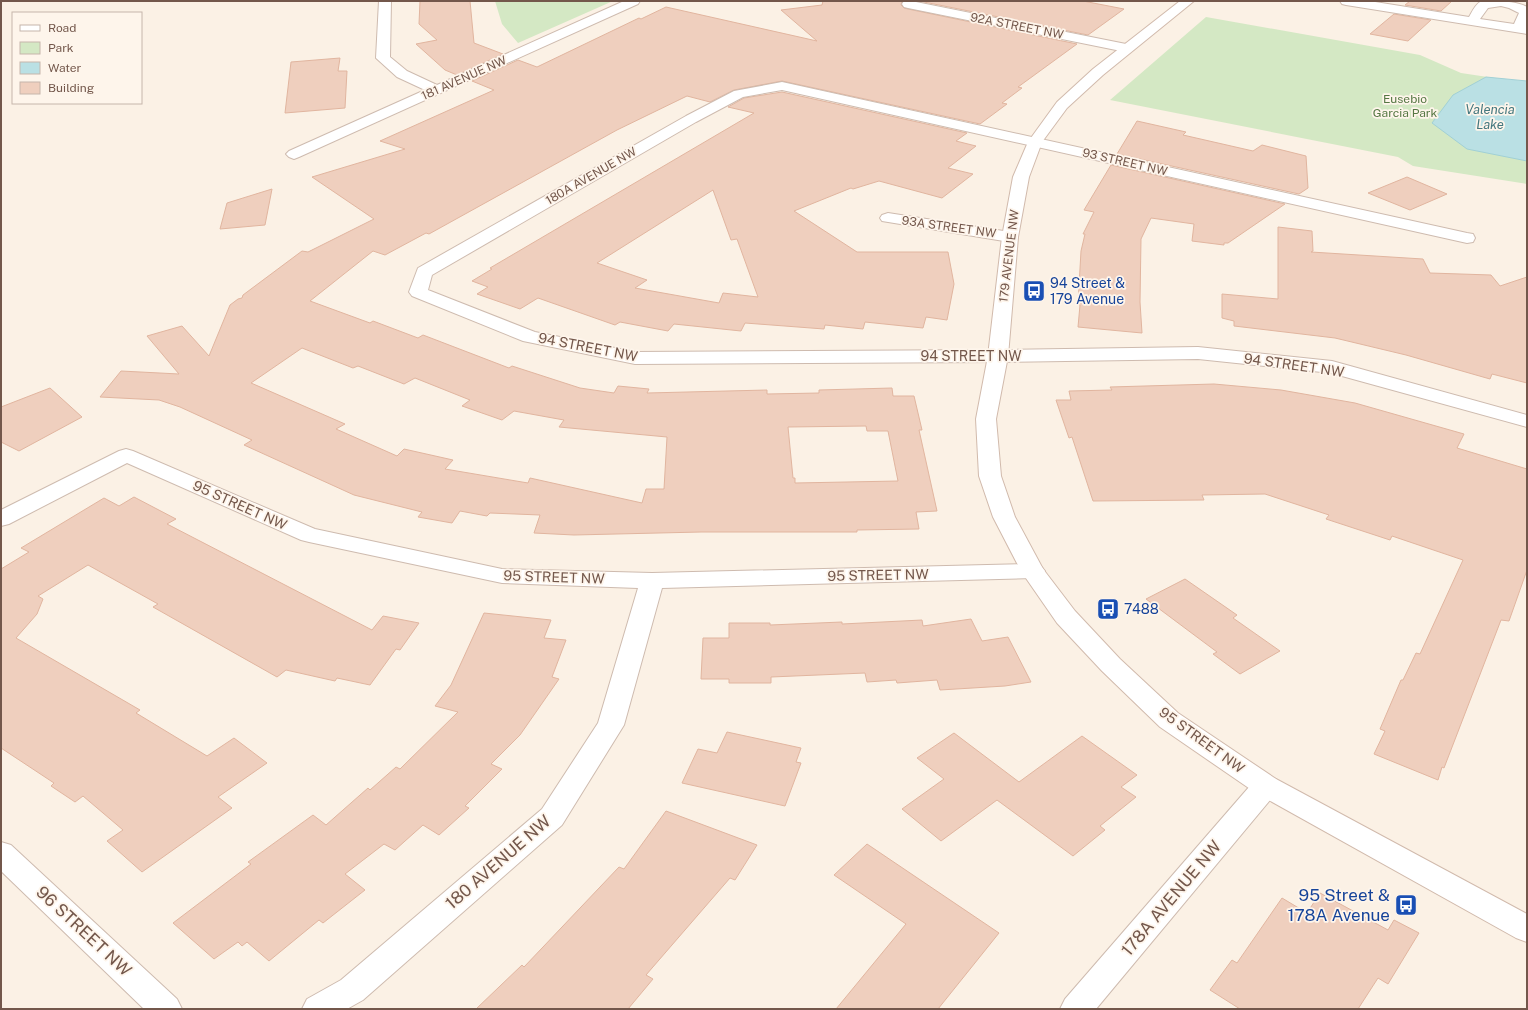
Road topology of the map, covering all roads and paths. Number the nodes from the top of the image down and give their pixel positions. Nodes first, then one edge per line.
1 (385, 1) edge
2 (634, 1) edge
3 (1188, 1) edge
4 (1346, 1) edge
5 (908, 4) dead end
6 (1472, 22) junction
7 (1523, 30) edge
8 (1126, 48) junction
9 (782, 86) joint
10 (437, 90) junction
11 (1035, 142) junction
12 (294, 154) dead end
13 (888, 218) dead end
14 (1010, 236) junction
15 (1467, 238) dead end
16 (418, 292) joint
17 (998, 356) junction
18 (1527, 421) edge
19 (1, 519) edge
20 (1033, 571) junction
21 (652, 581) junction
22 (1266, 786) junction
23 (1, 854) edge
24 (1527, 929) edge
25 (166, 1009) edge
26 (318, 1009) edge
27 (1076, 1009) edge

1 - 10 street
2 - 10 street, 181 AVENUE NW
3 - 8 street, 179 AVENUE NW
4 - 6 street
5 - 8 street, 92A STREET NW
6 - 7 street
6 - 7 street
8 - 11 street, 179 AVENUE NW
9 - 11 street, 93 STREET NW
9 - 16 street, 180A AVENUE NW
10 - 12 street, 181 AVENUE NW
11 - 14 street, 179 AVENUE NW
11 - 15 street, 93 STREET NW
13 - 14 street, 93A STREET NW
14 - 17 street, 179 AVENUE NW
16 - 17 street, 94 STREET NW
17 - 18 street, 94 STREET NW
17 - 20 street, 179 AVENUE NW
19 - 21 street, 95 STREET NW
20 - 21 street, 95 STREET NW
20 - 22 street, 95 STREET NW
21 - 26 street, 180 AVENUE NW
22 - 24 street, 95 STREET NW
22 - 27 street, 178A AVENUE NW
23 - 25 street, 96 STREET NW

